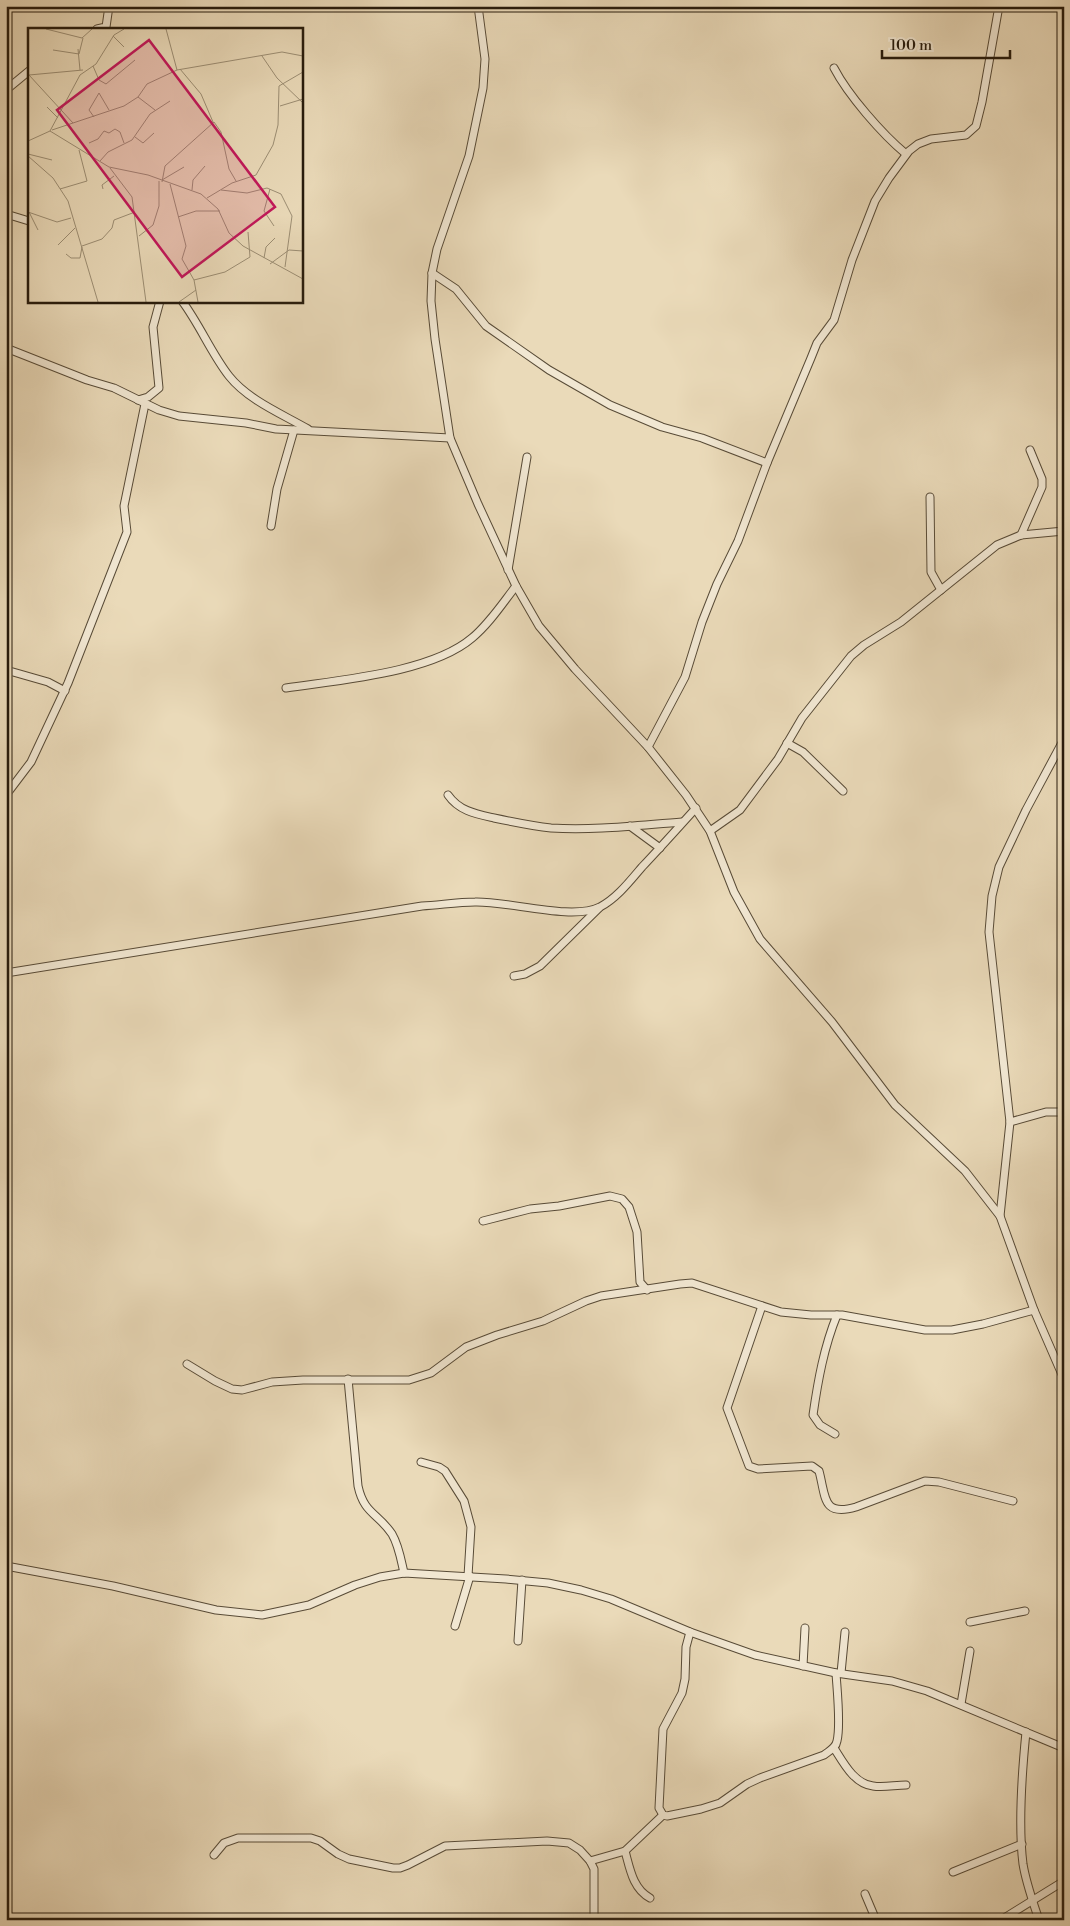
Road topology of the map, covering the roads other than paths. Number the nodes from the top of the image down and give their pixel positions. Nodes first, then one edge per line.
1 (109, 6) edge
2 (478, 6) edge
3 (999, 6) edge
4 (102, 28) edge
5 (834, 68) dead end
6 (28, 72) edge
7 (6, 90) edge
8 (906, 154) junction
9 (6, 214) edge
10 (28, 222) edge
11 (432, 273) junction
12 (160, 302) edge
13 (183, 302) edge
14 (6, 348) edge
15 (138, 400) junction
16 (146, 404) junction
17 (294, 430) junction
18 (311, 431) junction
19 (450, 438) junction
20 (1030, 450) dead end
21 (527, 457) dead end
22 (767, 463) junction
23 (930, 497) dead end
24 (272, 526) dead end
25 (1064, 531) edge
26 (1021, 535) junction
27 (508, 570) junction
28 (516, 586) junction
29 (940, 590) junction
30 (6, 670) edge
31 (286, 688) dead end
32 (65, 691) junction
33 (1063, 742) edge
34 (787, 743) junction
35 (648, 747) junction
36 (843, 791) dead end
37 (6, 795) edge
38 (448, 795) dead end
39 (696, 808) junction
40 (682, 822) junction
41 (630, 826) junction
42 (710, 831) junction
43 (660, 848) junction
44 (599, 907) junction
45 (6, 973) edge
46 (514, 976) dead end
47 (1064, 1112) edge
48 (1010, 1122) junction
49 (1000, 1216) junction
50 (483, 1221) dead end
51 (647, 1290) junction
52 (762, 1306) junction
53 (1034, 1310) junction
54 (837, 1315) junction
55 (188, 1364) dead end
56 (348, 1379) junction
57 (1064, 1379) edge
58 (835, 1434) dead end
59 (421, 1462) dead end
60 (1013, 1501) dead end
61 (6, 1566) edge
62 (404, 1573) junction
63 (469, 1576) junction
64 (522, 1580) junction
65 (1024, 1611) dead end
66 (970, 1622) dead end
67 (455, 1626) dead end
68 (805, 1628) dead end
69 (690, 1632) junction
70 (846, 1632) dead end
71 (518, 1641) dead end
72 (970, 1651) dead end
73 (803, 1666) junction
74 (839, 1673) junction
75 (961, 1704) junction
76 (1026, 1732) junction
77 (834, 1748) junction
78 (1064, 1748) edge
79 (906, 1785) dead end
80 (663, 1815) junction
81 (1022, 1844) junction
82 (625, 1851) junction
83 (214, 1856) dead end
84 (590, 1860) junction
85 (953, 1872) dead end
86 (1064, 1882) edge
87 (865, 1894) dead end
88 (650, 1898) dead end
89 (1032, 1900) junction
90 (594, 1920) edge
91 (876, 1920) edge
92 (1001, 1920) edge
93 (1039, 1920) edge

1 - 4 street
2 - 11 street
3 - 8 street
5 - 8 street
6 - 7 street
8 - 22 street
9 - 10 street
11 - 19 street
11 - 22 street
12 - 15 street
13 - 18 street
14 - 15 street
15 - 16 street
16 - 17 street
16 - 32 street
17 - 18 street
17 - 24 street
18 - 19 street
19 - 27 street
20 - 26 street
21 - 27 street
22 - 35 street
23 - 29 street
25 - 26 street
26 - 29 street
27 - 28 street
28 - 31 street
28 - 35 street
29 - 34 street
30 - 32 street
32 - 37 street
33 - 48 street
34 - 36 street
34 - 42 street
35 - 39 street
38 - 41 street
39 - 40 street
39 - 42 street
40 - 41 street
40 - 43 street
41 - 43 street
42 - 49 street
43 - 44 street
44 - 45 street
44 - 46 street
47 - 48 street
48 - 49 street
49 - 53 street
50 - 51 street
51 - 52 street
51 - 56 street
52 - 54 street
52 - 60 street
53 - 54 street
53 - 57 street
54 - 58 street
55 - 56 street
56 - 62 street
59 - 63 street
61 - 62 street
62 - 63 street
63 - 64 street
63 - 67 street
64 - 69 street
64 - 71 street
65 - 66 street
68 - 73 street
69 - 73 street
69 - 80 street
70 - 74 street
72 - 75 street
73 - 74 street
74 - 75 street
74 - 77 street
75 - 76 street
76 - 78 street
76 - 81 street
77 - 79 street
77 - 80 street
80 - 82 street
81 - 85 street
81 - 89 street
82 - 84 street
82 - 88 street
83 - 84 street
84 - 90 street
86 - 89 street
87 - 91 street
89 - 92 street
89 - 93 street

